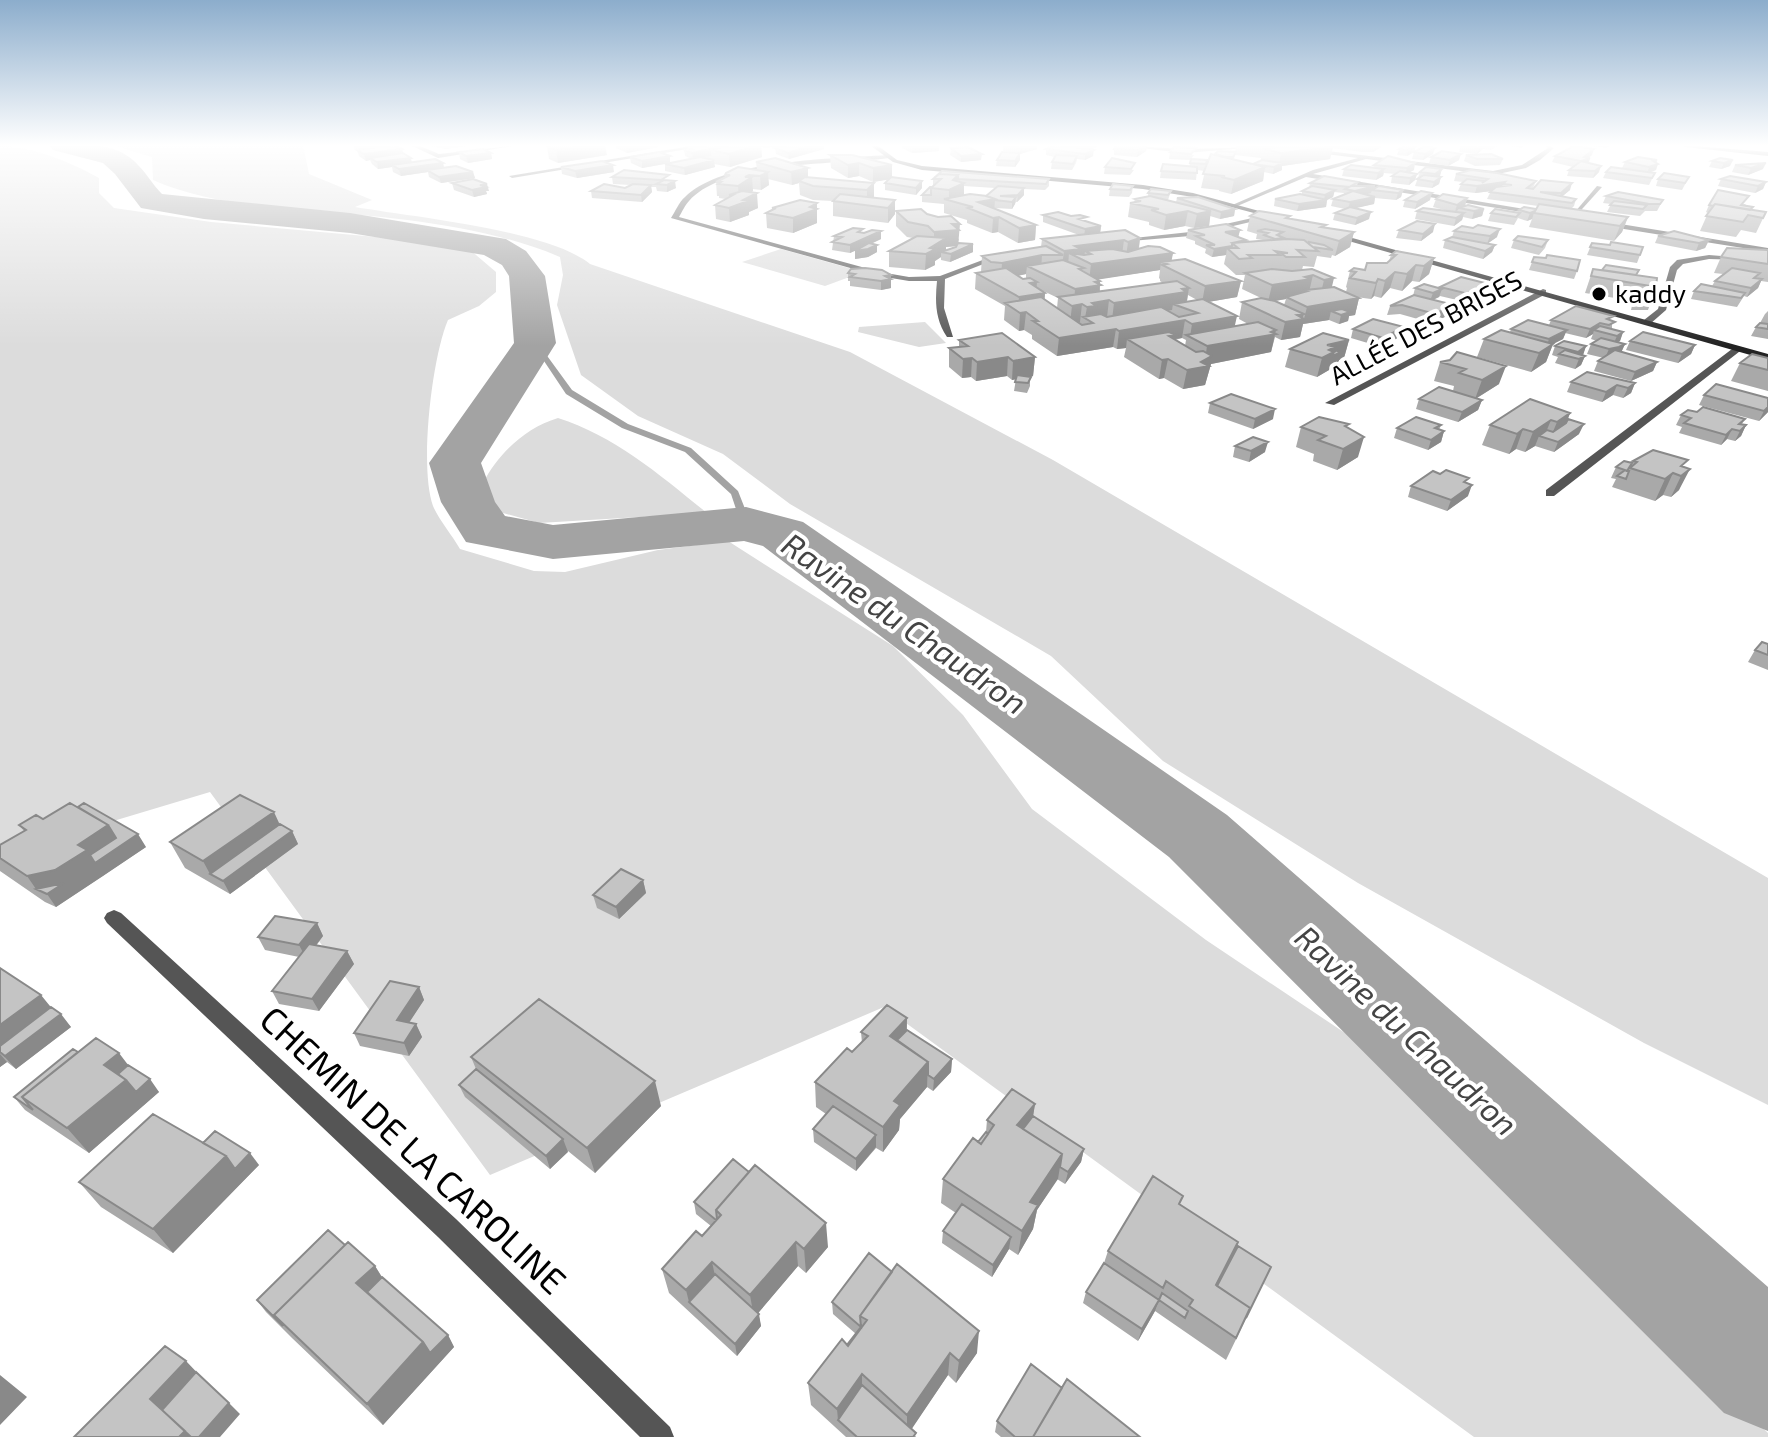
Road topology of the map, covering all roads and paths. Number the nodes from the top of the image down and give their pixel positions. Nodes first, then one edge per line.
1 (676, 212) edge
2 (1257, 212) edge
3 (1534, 212) edge
4 (1576, 212) edge
5 (1277, 217) joint
6 (1571, 218) junction
7 (1326, 232) edge
8 (1112, 241) edge
9 (1768, 250) edge
10 (1006, 253) edge
11 (1768, 257) edge
12 (941, 278) junction
13 (1543, 292) junction
14 (1647, 322) junction
15 (950, 335) dead end
16 (1739, 348) junction
17 (1768, 357) edge
18 (1330, 403) dead end
19 (1550, 493) dead end
20 (114, 918) dead end
21 (660, 1437) edge

1 - 12 street
2 - 5 main road
3 - 6 street
4 - 6 street
5 - 8 street
6 - 9 street
7 - 13 main road
10 - 12 street
11 - 14 street
12 - 15 street
13 - 14 main road
13 - 18 street, ALLÉE DES BRISES
14 - 16 main road
16 - 17 main road
16 - 19 street
20 - 21 street, CHEMIN DE LA CAROLINE

